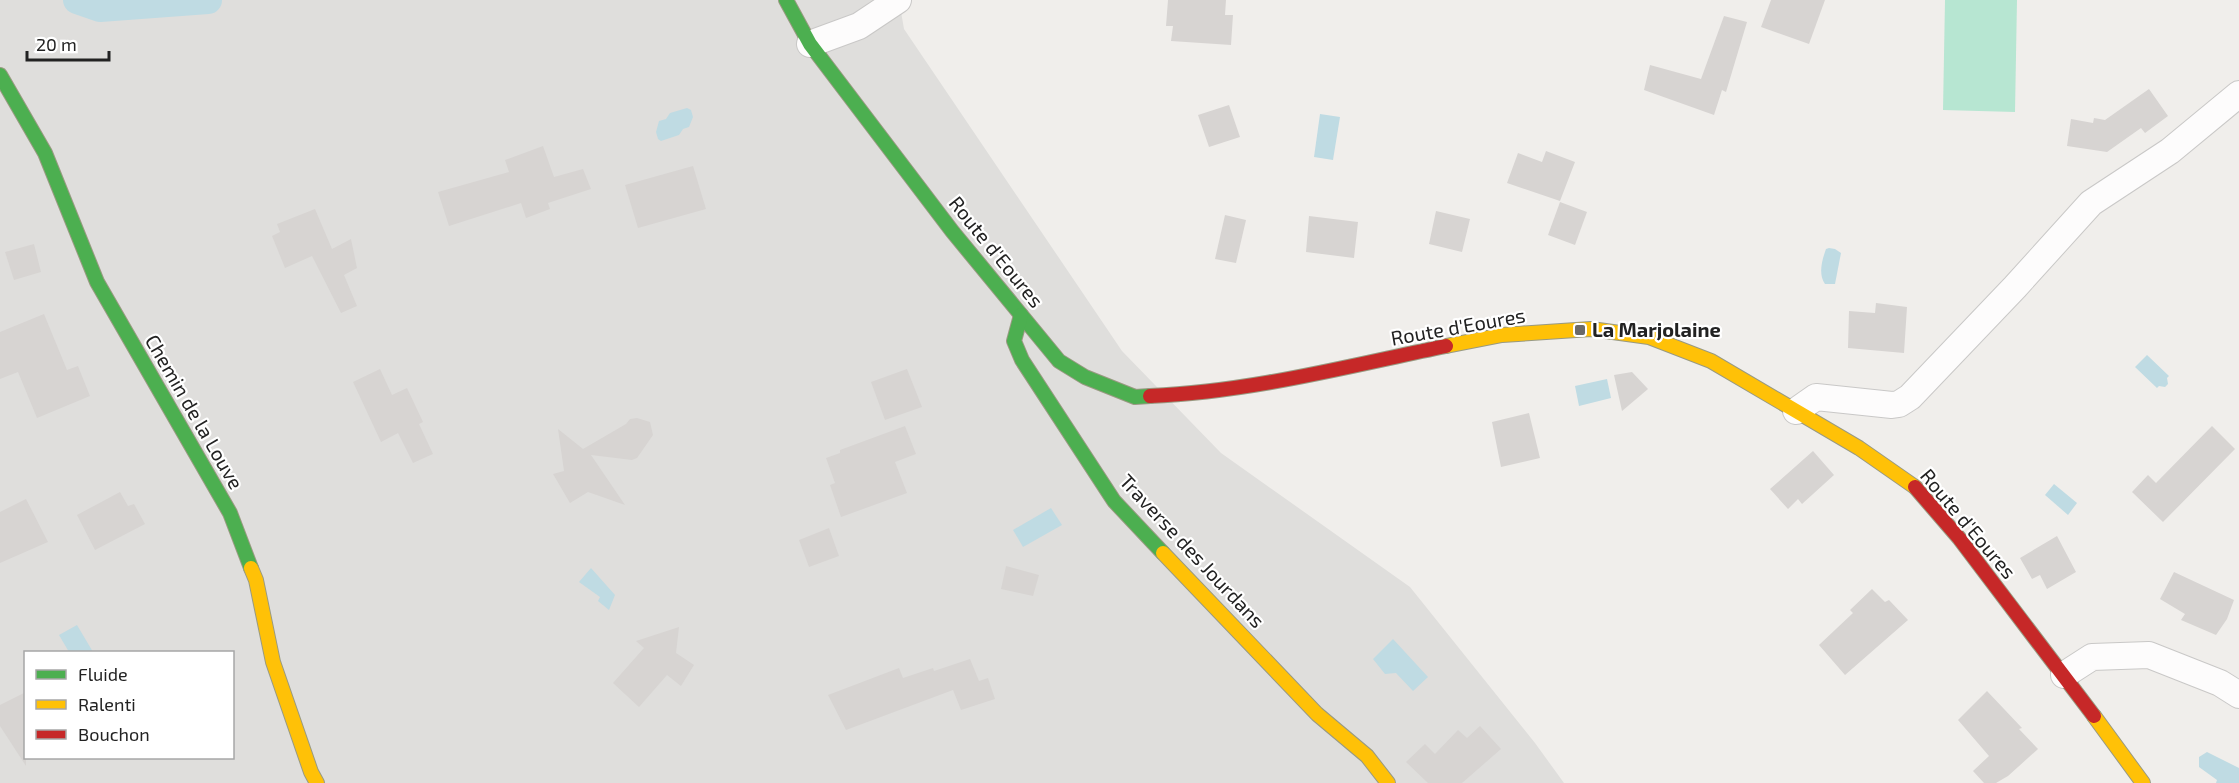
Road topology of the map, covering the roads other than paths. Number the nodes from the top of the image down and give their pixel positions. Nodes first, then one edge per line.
1 (786, 0) edge
2 (898, 0) edge
3 (810, 44) junction
4 (0, 75) edge
5 (2239, 94) edge
6 (1021, 315) junction
7 (1796, 411) junction
8 (2064, 675) junction
9 (2239, 695) edge
10 (317, 783) edge
11 (1388, 783) edge
12 (2143, 783) edge

1 - 3 street, Route d'Eoures
2 - 3 street
3 - 6 street, Route d'Eoures
4 - 10 street, Chemin de la Louve
5 - 7 street
6 - 7 street, Route d'Eoures
6 - 11 street, Traverse des Jourdans
7 - 8 street, Route d'Eoures
8 - 9 street
8 - 12 street, Route d'Eoures

